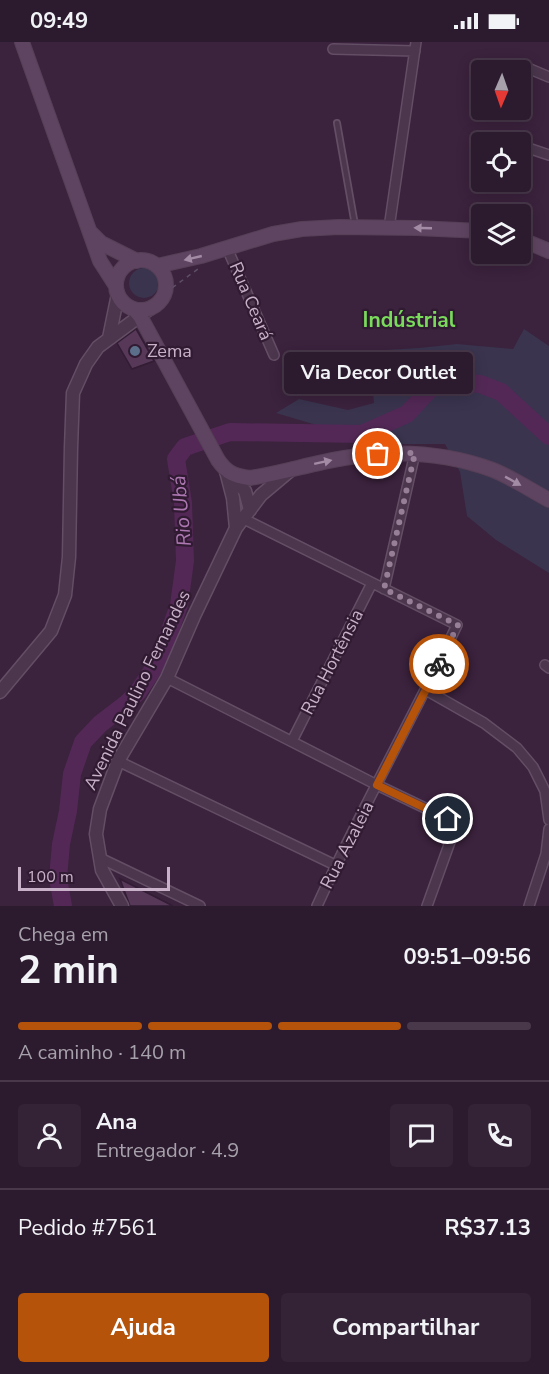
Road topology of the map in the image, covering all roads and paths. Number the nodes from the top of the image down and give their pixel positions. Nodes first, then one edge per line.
1 (22, 42) edge
2 (416, 47) edge
3 (333, 49) dead end
4 (531, 69) edge
5 (549, 77) edge
6 (337, 123) dead end
7 (531, 148) dead end
8 (549, 155) edge
9 (355, 227) junction
10 (388, 228) junction
11 (88, 230) junction
12 (471, 231) edge
13 (531, 244) edge
14 (227, 248) junction
15 (549, 251) edge
16 (137, 261) junction
17 (157, 266) junction
18 (201, 267) dead end
19 (117, 290) junction
20 (165, 293) junction
21 (141, 315) junction
22 (109, 338) junction
23 (274, 355) dead end
24 (415, 453) junction
25 (222, 465) junction
26 (293, 468) junction
27 (549, 500) edge
28 (244, 519) junction
29 (372, 583) junction
30 (384, 589) junction
31 (167, 678) junction
32 (426, 690) junction
33 (0, 692) edge
34 (292, 741) junction
35 (118, 761) junction
36 (377, 785) junction
37 (549, 820) edge
38 (549, 829) edge
39 (100, 858) junction
40 (335, 865) junction
41 (122, 906) edge
42 (200, 906) edge
43 (317, 906) edge
44 (427, 906) edge
45 (529, 906) edge

1 - 11 main road
2 - 3 street
2 - 10 street
4 - 5 street
6 - 9 lane
7 - 8 street
9 - 10 main road
9 - 14 main road
12 -> 10 main road
11 - 16 main road
11 - 19 main road
13 - 15 main road
14 -> 17 main road
14 - 23 street, Rua Ceará
16 - 17 main road
16 - 19 main road
17 - 20 main road
18 - 20 path
19 - 21 main road
19 - 22 street
20 - 21 main road
21 - 22 street
21 - 25 main road
22 - 33 street
26 -> 24 main road, Avenida Paulino Fernandes
24 -> 27 main road, Avenida Paulino Fernandes
24 - 30 street
25 - 26 main road, Avenida Paulino Fernandes
25 - 28 street
25 - 28 street
26 - 28 street, Avenida Paulino Fernandes
28 - 29 street
28 - 31 street, Avenida Paulino Fernandes
29 - 30 street
29 - 34 street, Rua Hortênsia
30 - 32 street, Rua Azaleia
31 - 34 street
31 - 35 street, Avenida Paulino Fernandes
32 - 36 street, Rua Azaleia
32 - 37 street
34 - 36 street
35 - 39 street, Avenida Paulino Fernandes
35 - 40 street
36 - 40 street, Rua Azaleia
36 - 44 street
38 - 45 street
39 - 41 street, Avenida Paulino Fernandes
39 - 42 street
40 - 43 street, Rua Azaleia

